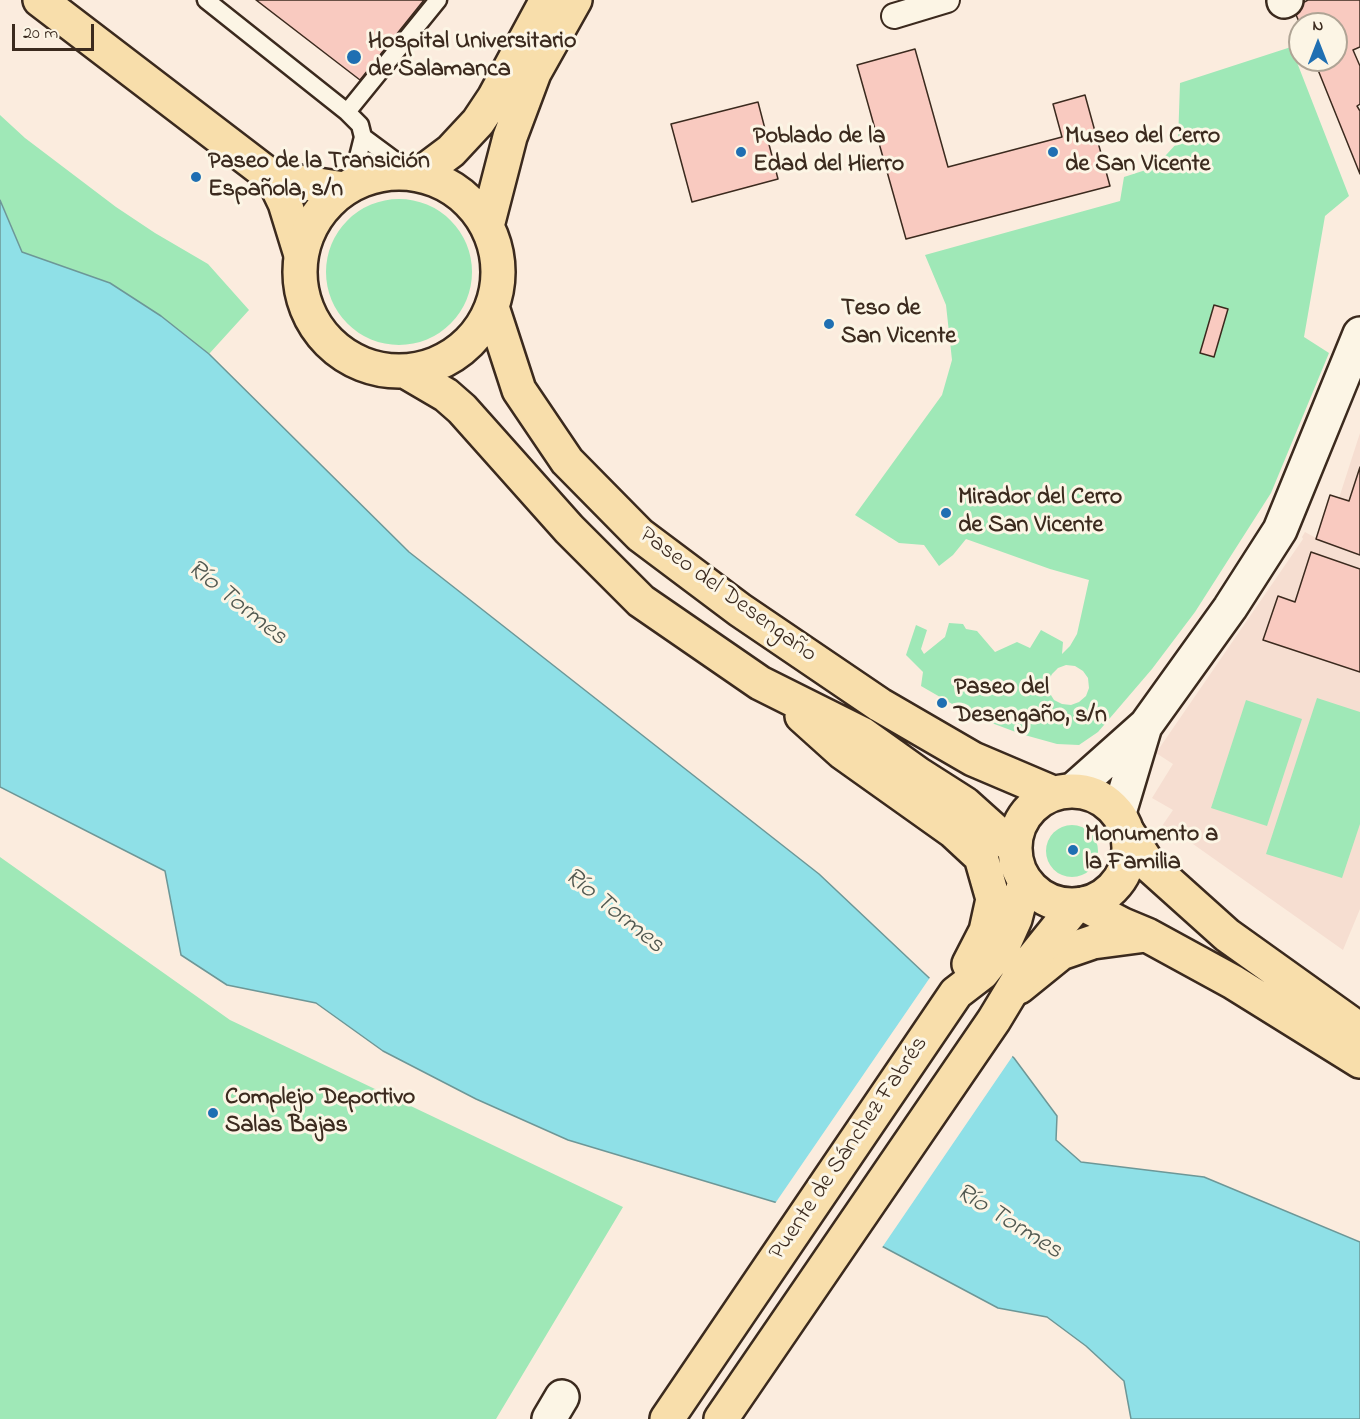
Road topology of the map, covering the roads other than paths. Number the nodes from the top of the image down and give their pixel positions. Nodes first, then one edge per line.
1 (40, 0) edge
2 (206, 0) edge
3 (438, 0) edge
4 (547, 0) edge
5 (575, 0) edge
6 (947, 0) edge
7 (894, 16) dead end
8 (347, 112) junction
9 (363, 137) junction
10 (416, 175) junction
11 (273, 178) junction
12 (348, 187) junction
13 (487, 226) junction
14 (301, 255) junction
15 (492, 307) junction
16 (1360, 334) edge
17 (405, 370) junction
18 (775, 691) junction
19 (1146, 725) junction
20 (1063, 792) junction
21 (1123, 823) junction
22 (1014, 848) junction
23 (1025, 880) junction
24 (1080, 905) junction
25 (1147, 935) junction
26 (966, 981) junction
27 (1010, 996) junction
28 (1360, 1015) edge
29 (1360, 1061) edge
30 (667, 1419) edge
31 (721, 1419) edge

1 - 11 main road
2 - 8 lane
3 - 8 lane
4 - 10 main road
5 - 13 main road
6 - 7 street
8 - 9 lane
9 - 10 lane
9 - 12 lane
10 - 12 main road
10 - 13 main road
11 - 12 main road
11 - 14 main road
12 - 14 main road
13 - 15 main road
14 - 17 main road
15 - 17 main road
15 - 20 main road, Paseo del Desengaño
16 - 19 street
17 - 18 main road, Paseo del Desengaño
18 - 22 main road, Paseo del Desengaño
18 - 26 main road, Paseo del Desengaño
19 - 20 street
19 - 21 street
20 - 21 main road
20 - 22 main road
21 - 24 main road
21 - 28 main road
22 - 23 main road
23 - 24 main road
23 - 26 main road, Puente de Sánchez Fabrés
24 - 25 main road
24 - 27 main road, Puente de Sánchez Fabrés
25 - 27 main road
25 - 29 main road
26 - 30 main road, Puente de Sánchez Fabrés
27 - 31 main road, Puente de Sánchez Fabrés

